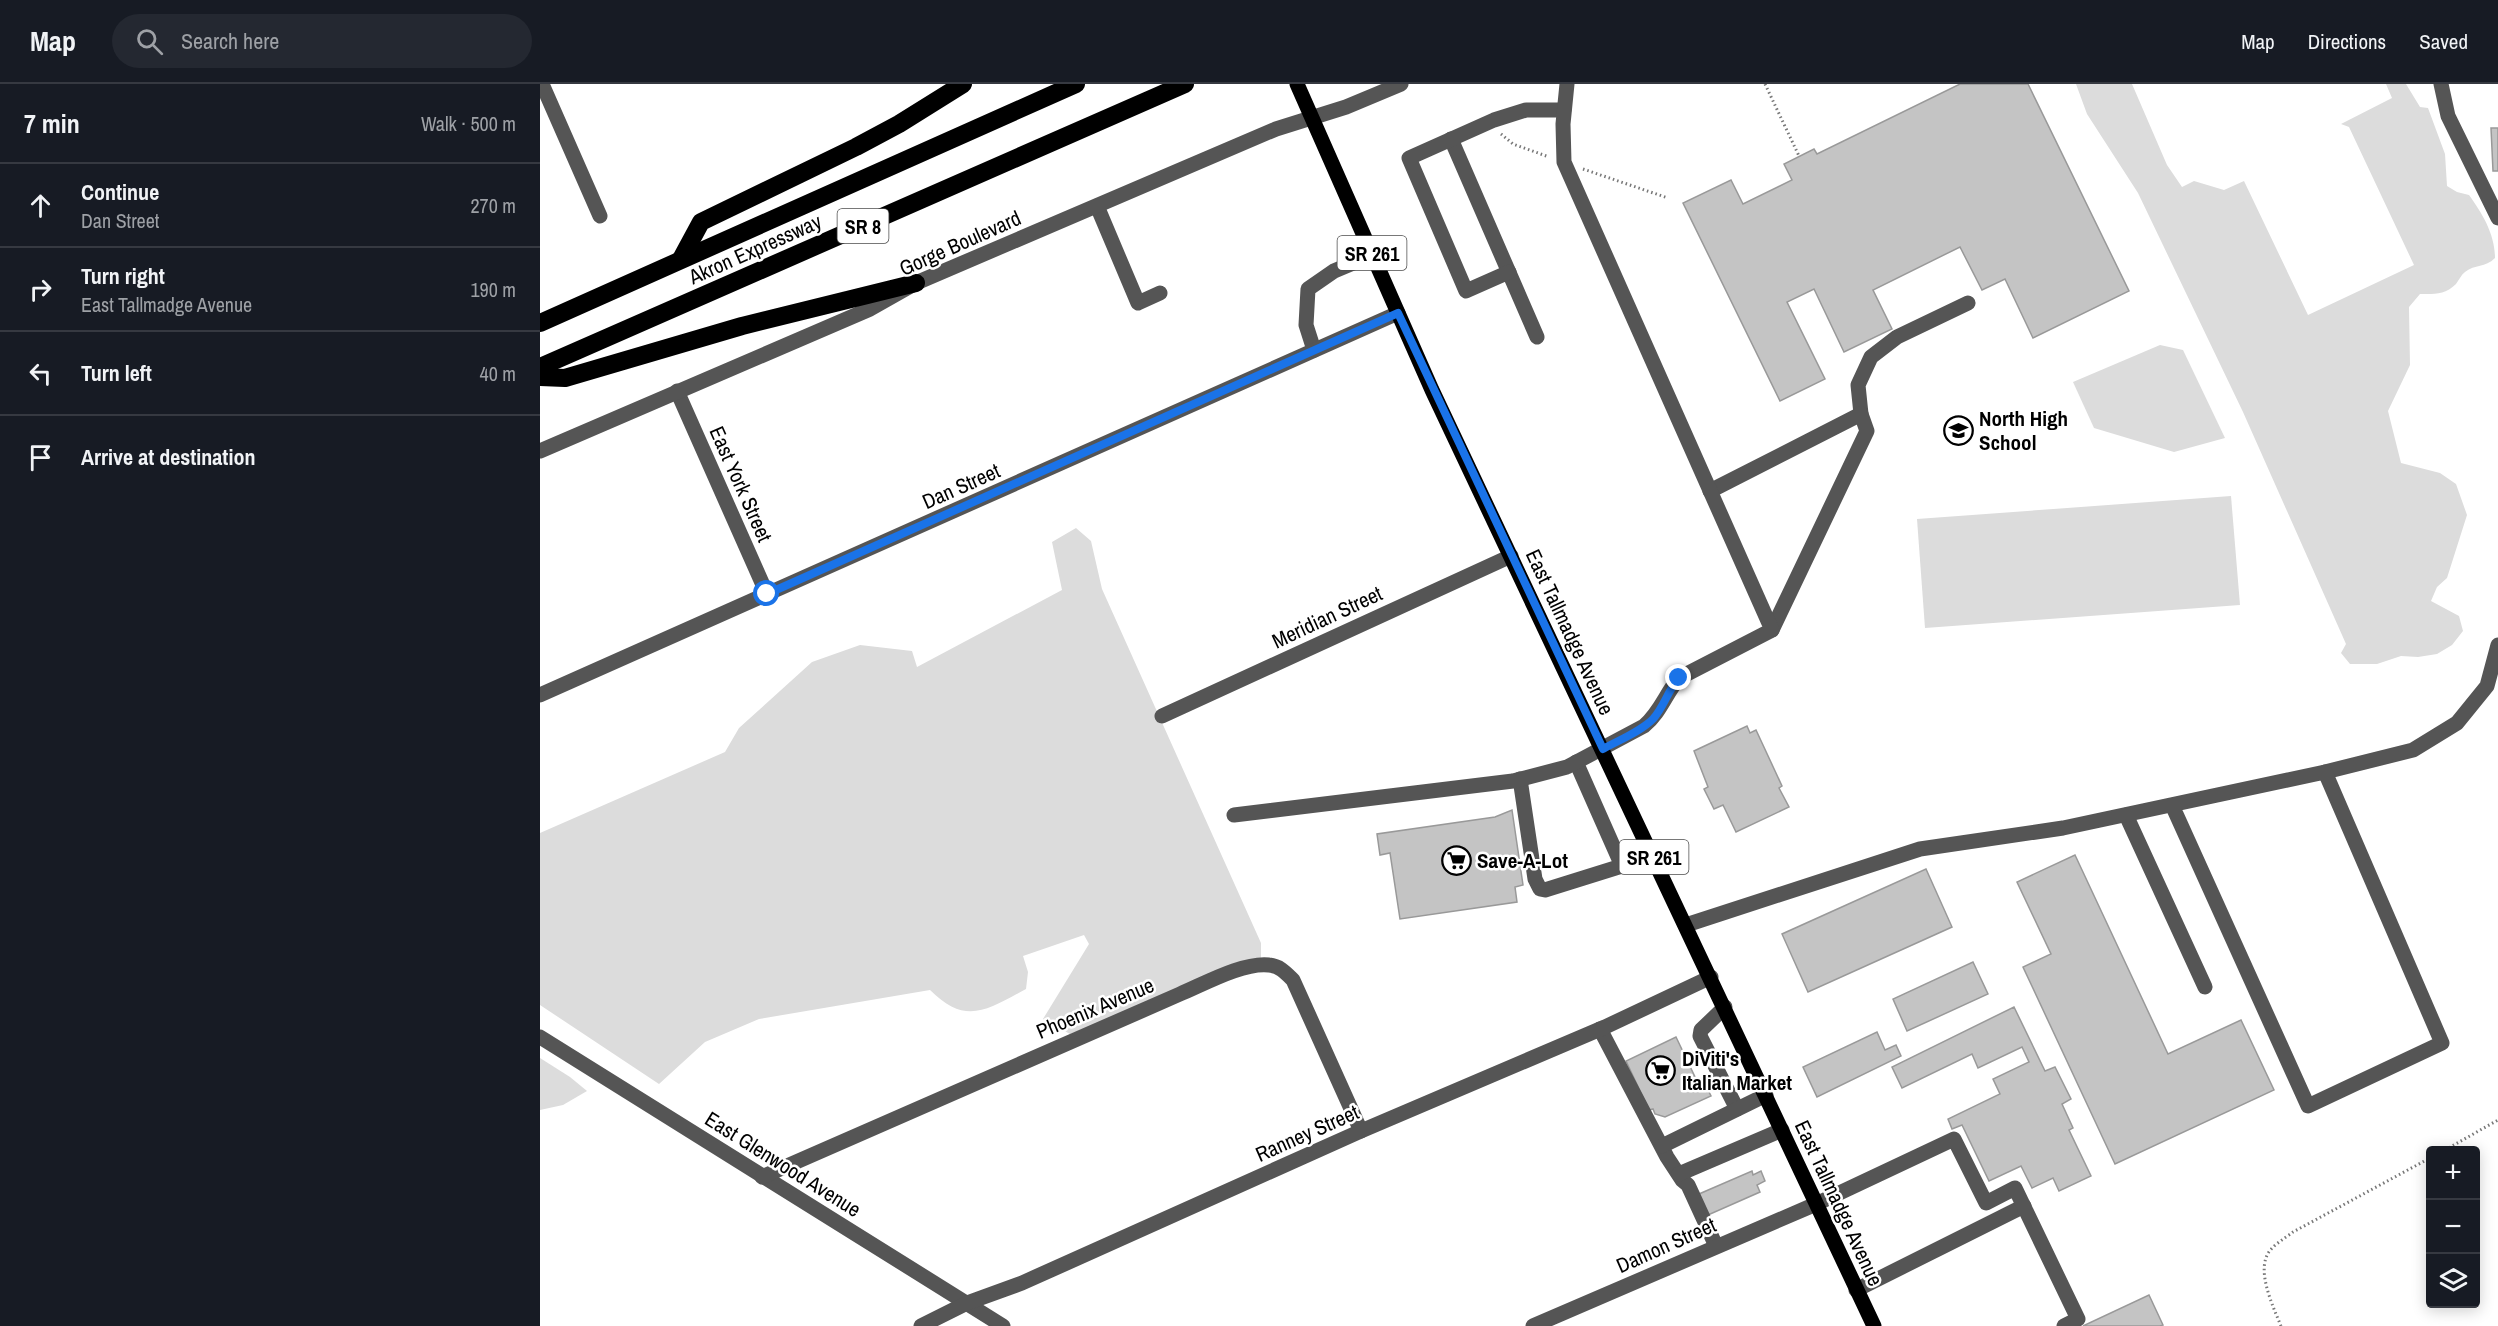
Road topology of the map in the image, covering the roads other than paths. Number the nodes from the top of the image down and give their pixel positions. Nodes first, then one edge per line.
1 (542, 84) edge
2 (963, 84) edge
3 (1076, 84) edge
4 (1185, 84) edge
5 (1297, 84) edge
6 (1401, 84) edge
7 (1567, 84) edge
8 (2441, 84) edge
9 (1564, 110) junction
10 (1312, 116) junction
11 (1451, 139) junction
12 (1097, 206) junction
13 (600, 216) dead end
14 (2498, 218) edge
15 (1372, 255) junction
16 (681, 259) junction
17 (1509, 272) junction
18 (916, 283) junction
19 (1160, 293) dead end
20 (1968, 303) dead end
21 (1398, 313) junction
22 (540, 323) edge
23 (1537, 337) dead end
24 (1314, 350) junction
25 (540, 368) edge
26 (540, 377) edge
27 (677, 391) junction
28 (1861, 414) junction
29 (540, 451) edge
30 (1710, 491) junction
31 (1511, 556) junction
32 (767, 594) junction
33 (1772, 630) junction
34 (2498, 645) edge
35 (540, 694) edge
36 (1161, 716) dead end
37 (1603, 749) junction
38 (1576, 762) junction
39 (2325, 772) junction
40 (1520, 779) junction
41 (2172, 805) junction
42 (1234, 815) dead end
43 (2126, 815) junction
44 (1652, 853) junction
45 (1623, 866) junction
46 (1686, 925) junction
47 (1711, 977) junction
48 (2205, 987) dead end
49 (1725, 1007) junction
50 (1600, 1029) junction
51 (540, 1037) edge
52 (1766, 1095) junction
53 (1737, 1109) junction
54 (1782, 1130) junction
55 (1361, 1131) junction
56 (1662, 1146) junction
57 (762, 1177) junction
58 (1683, 1180) junction
59 (1816, 1204) junction
60 (2024, 1206) junction
61 (1716, 1246) junction
62 (1856, 1290) junction
63 (967, 1303) junction
64 (921, 1326) edge
65 (1003, 1326) edge
66 (1533, 1326) edge
67 (1874, 1326) edge
68 (2064, 1326) edge

1 - 13 street
2 - 16 highway
3 - 16 highway, Akron Expressway / SR 8
4 - 25 highway, Akron Expressway / SR 8
5 - 10 main road, East Tallmadge Avenue / SR 261
6 - 10 street, Gorge Boulevard
7 - 9 street
8 - 14 street
9 - 11 street
9 - 30 street
10 - 12 street, Gorge Boulevard
10 - 15 main road, East Tallmadge Avenue / SR 261
11 - 17 street
11 - 17 street
12 - 18 street, Gorge Boulevard
12 - 19 street
15 - 21 main road, East Tallmadge Avenue / SR 261
15 - 24 street
16 - 22 highway, Akron Expressway / SR 8
17 - 23 street
18 - 26 highway
18 - 27 street, Gorge Boulevard
20 - 28 street
21 - 24 street, Dan Street
21 - 31 main road, East Tallmadge Avenue / SR 261
24 - 32 street, Dan Street
27 - 29 street, Gorge Boulevard
27 - 32 street, East York Street
28 - 30 street
28 - 33 street
30 - 33 street
31 - 36 street, Meridian Street
31 - 37 main road, East Tallmadge Avenue / SR 261
32 - 35 street, Dan Street
33 - 37 street
34 - 39 street
37 - 38 street
37 - 44 main road, East Tallmadge Avenue / SR 261
38 - 40 street
38 - 45 street
39 - 41 street
39 - 41 street
40 - 42 street
40 - 45 street
41 - 43 street
43 - 46 street
43 - 48 street
44 - 45 street
44 - 46 main road, East Tallmadge Avenue / SR 261
46 - 47 main road, East Tallmadge Avenue / SR 261
47 - 49 main road, East Tallmadge Avenue / SR 261
47 - 50 street, Ranney Street
49 - 52 main road, East Tallmadge Avenue / SR 261
49 - 53 street
50 - 55 street, Ranney Street
50 - 56 street
51 - 57 street, East Glenwood Avenue
52 - 53 street
52 - 54 main road, East Tallmadge Avenue / SR 261
53 - 56 street
54 - 58 street
54 - 59 main road, East Tallmadge Avenue / SR 261
55 - 57 street, Phoenix Avenue
55 - 63 street, Ranney Street
56 - 58 street
57 - 63 street, East Glenwood Avenue
58 - 61 street
59 - 60 street, Damon Street
59 - 61 street, Damon Street
59 - 62 main road, East Tallmadge Avenue / SR 261
60 - 62 street
60 - 68 street
61 - 66 street, Damon Street
62 - 67 main road, East Tallmadge Avenue / SR 261
63 - 64 street, Ranney Street
63 - 65 street, East Glenwood Avenue

